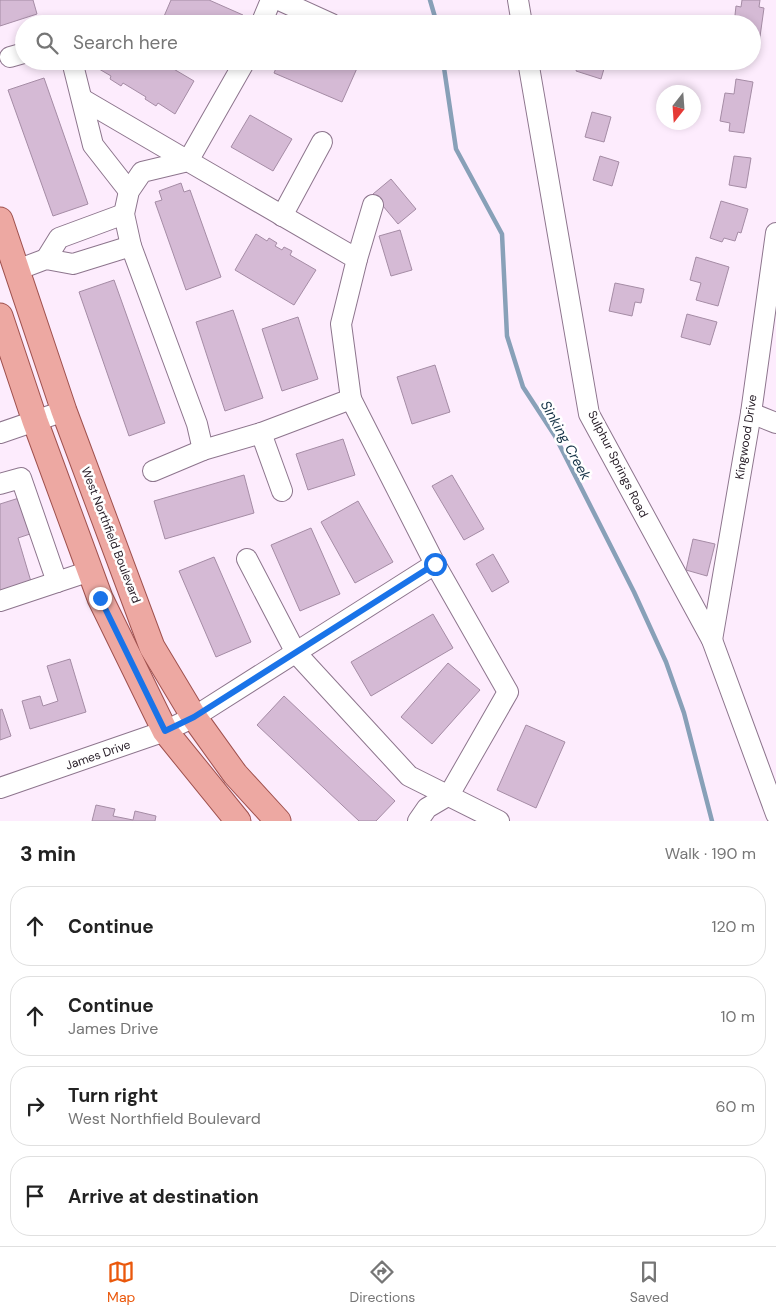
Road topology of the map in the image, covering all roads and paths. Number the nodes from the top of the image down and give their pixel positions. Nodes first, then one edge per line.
1 (271, 0) edge
2 (279, 0) edge
3 (518, 0) edge
4 (265, 15) edge
5 (312, 15) edge
6 (520, 15) edge
7 (74, 70) edge
8 (240, 70) edge
9 (530, 70) edge
10 (82, 99) junction
11 (322, 142) dead end
12 (188, 161) junction
13 (129, 191) junction
14 (373, 205) dead end
15 (124, 214) junction
16 (282, 216) junction
17 (0, 220) edge
18 (776, 237) edge
19 (132, 246) junction
20 (46, 259) junction
21 (357, 259) junction
22 (9, 273) edge
23 (771, 306) edge
24 (0, 316) edge
25 (351, 398) junction
26 (64, 411) junction
27 (751, 413) junction
28 (36, 421) junction
29 (776, 423) edge
30 (261, 432) junction
31 (0, 433) edge
32 (203, 450) junction
33 (153, 471) dead end
34 (0, 484) edge
35 (282, 491) dead end
36 (247, 559) dead end
37 (435, 564) junction
38 (90, 571) junction
39 (57, 582) junction
40 (0, 601) edge
41 (712, 640) junction
42 (296, 653) junction
43 (194, 717) junction
44 (165, 731) junction
45 (0, 788) edge
46 (449, 795) junction
47 (776, 814) edge
48 (238, 821) edge
49 (278, 821) edge
50 (418, 821) edge
51 (499, 821) edge

1 - 4 street
2 - 5 street
3 - 6 street
7 - 10 street
8 - 12 street
9 - 41 street, Sulphur Springs Road
10 - 12 street
10 - 13 street
11 - 16 street
12 - 13 street
12 - 16 street
13 - 15 street
14 - 21 street
15 - 19 street
15 - 20 street
16 - 21 street
17 - 22 main road, West Northfield Boulevard
18 - 23 street, Kingwood Drive
19 - 20 street
19 - 32 street
20 - 22 street
21 - 25 street
22 - 26 main road, West Northfield Boulevard
23 - 27 street, Kingwood Drive
24 - 28 main road
25 - 30 street
25 - 37 street
26 - 28 street
26 - 43 main road, West Northfield Boulevard
27 - 29 street
27 - 41 street, Kingwood Drive
28 - 31 street
28 - 38 main road
30 - 32 street
30 - 35 street
32 - 33 street
34 - 39 street
36 - 42 street
37 - 42 street, James Drive
37 - 46 street
38 - 39 street
38 - 44 main road
39 - 40 street
41 - 47 street, Sulphur Springs Road
42 - 43 street, James Drive
42 - 46 street
43 - 44 street, James Drive
43 - 49 main road, West Northfield Boulevard
44 - 45 street, James Drive
44 - 48 main road
46 - 50 street
46 - 51 street

